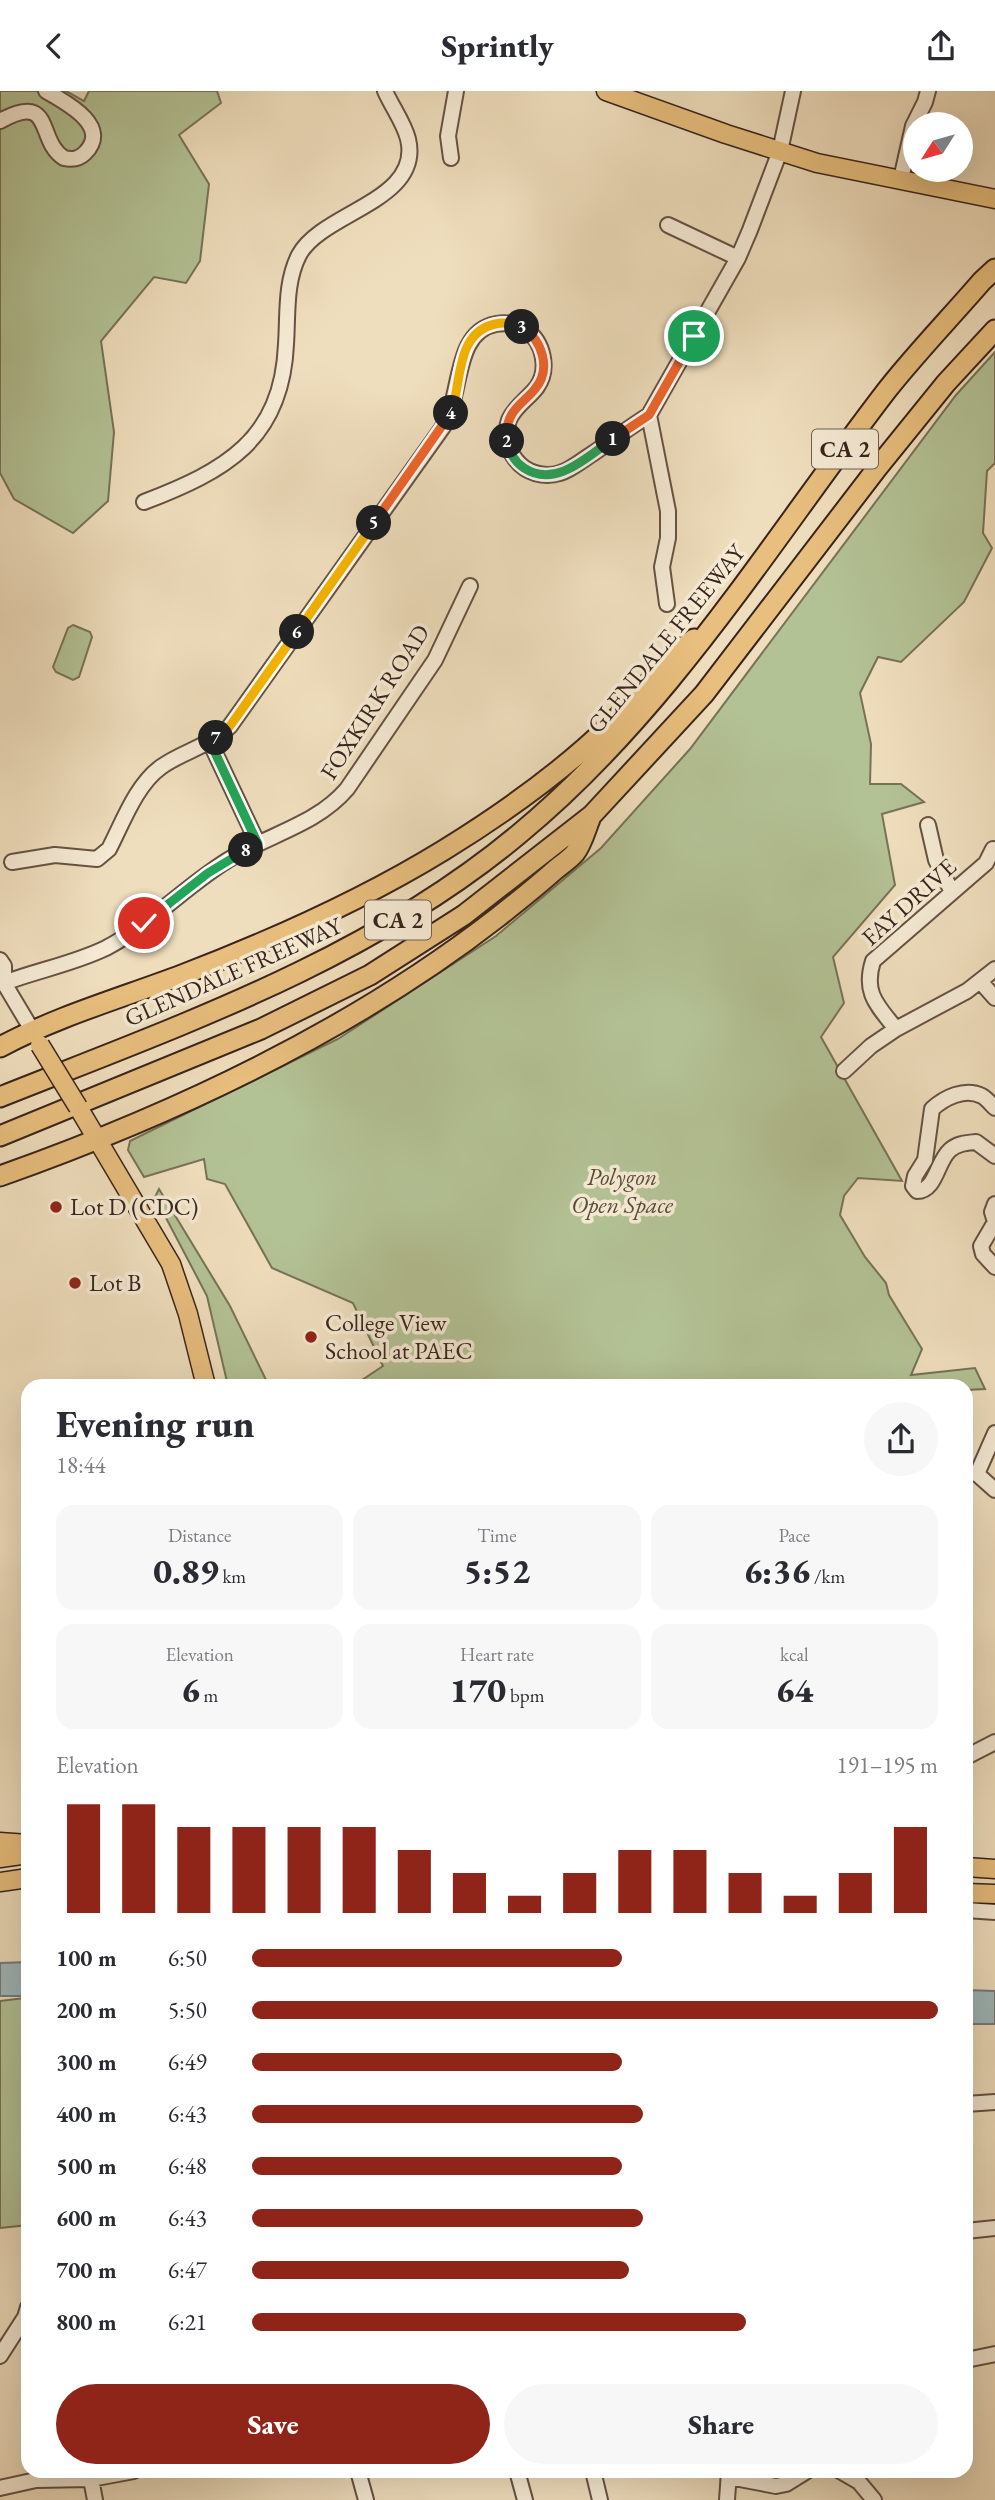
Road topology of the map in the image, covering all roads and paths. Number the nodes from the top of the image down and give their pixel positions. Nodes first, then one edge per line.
1 (47, 91) edge
2 (385, 91) edge
3 (456, 91) edge
4 (606, 91) edge
5 (793, 91) edge
6 (928, 91) edge
7 (0, 121) edge
8 (780, 151) junction
9 (451, 158) dead end
10 (901, 179) junction
11 (995, 199) edge
12 (668, 225) dead end
13 (738, 258) junction
14 (991, 272) edge
15 (995, 330) edge
16 (649, 415) junction
17 (144, 502) dead end
18 (470, 586) dead end
19 (667, 604) dead end
20 (715, 624) junction
21 (210, 742) junction
22 (592, 815) junction
23 (929, 825) dead end
24 (258, 844) junction
25 (993, 849) edge
26 (12, 862) dead end
27 (952, 892) junction
28 (0, 960) edge
29 (995, 969) edge
30 (980, 981) junction
31 (2, 982) edge
32 (995, 998) edge
33 (896, 1029) junction
34 (36, 1037) junction
35 (0, 1047) edge
36 (844, 1071) dead end
37 (0, 1097) edge
38 (995, 1108) edge
39 (94, 1134) junction
40 (0, 1136) edge
41 (995, 1156) edge
42 (0, 1176) edge
43 (995, 1204) edge
44 (995, 1267) edge
45 (204, 1379) edge
46 (995, 1433) edge
47 (973, 1470) edge
48 (973, 1474) edge
49 (995, 1490) edge
50 (995, 1742) edge
51 (973, 1753) edge
52 (0, 1842) edge
53 (21, 1844) edge
54 (21, 1855) edge
55 (0, 1857) edge
56 (973, 1867) edge
57 (21, 1868) edge
58 (0, 1869) edge
59 (995, 1869) edge
60 (21, 1879) edge
61 (0, 1882) edge
62 (973, 1893) edge
63 (995, 1894) edge
64 (973, 1910) edge
65 (995, 1912) edge
66 (995, 2102) edge
67 (973, 2104) edge
68 (995, 2228) edge
69 (973, 2230) edge
70 (21, 2322) edge
71 (995, 2354) edge
72 (0, 2356) edge
73 (973, 2359) edge
74 (57, 2478) edge
75 (90, 2478) edge
76 (360, 2478) edge
77 (519, 2478) edge
78 (595, 2478) edge
79 (729, 2478) edge
80 (745, 2478) edge
81 (796, 2478) edge
82 (852, 2478) edge
83 (0, 2487) edge
84 (95, 2500) edge
85 (366, 2500) edge
86 (525, 2500) edge
87 (600, 2500) edge
88 (727, 2500) edge
89 (874, 2500) edge

1 - 7 street
2 - 17 street
3 - 9 street
4 - 8 main road
5 - 8 street
6 - 10 street
8 - 10 main road
8 - 13 street
10 - 11 main road
12 - 13 street
13 - 16 street
14 - 20 highway, GLENDALE FREEWAY / CA 2
15 - 22 highway, CA 2
16 - 19 street
16 - 21 street
18 - 24 street, FOXKIRK ROAD
20 - 34 highway
20 - 37 highway, GLENDALE FREEWAY / CA 2
21 - 24 street
21 - 26 street
22 - 39 highway
22 - 40 highway, CA 2
23 - 27 street
24 - 31 street, FOXKIRK ROAD
25 - 27 street, FAY DRIVE
27 - 33 street, FAY DRIVE
28 - 31 street
29 - 30 street
30 - 32 street
30 - 33 street
31 - 34 street
33 - 36 street
34 - 35 highway
34 - 39 main road, bridge
38 - 41 street
39 - 42 highway
39 - 45 main road
43 - 44 street
46 - 47 street
48 - 49 street
50 - 51 street
52 - 53 main road
54 - 55 main road
56 - 59 main road
57 - 58 main road
60 - 61 main road
62 - 63 main road
64 - 65 street
66 - 67 street
68 - 69 street
70 - 72 street
71 - 73 street
74 - 83 street
75 - 84 street
76 - 85 street
77 - 86 street
78 - 87 street
79 - 88 street
80 - 81 street
82 - 89 street

